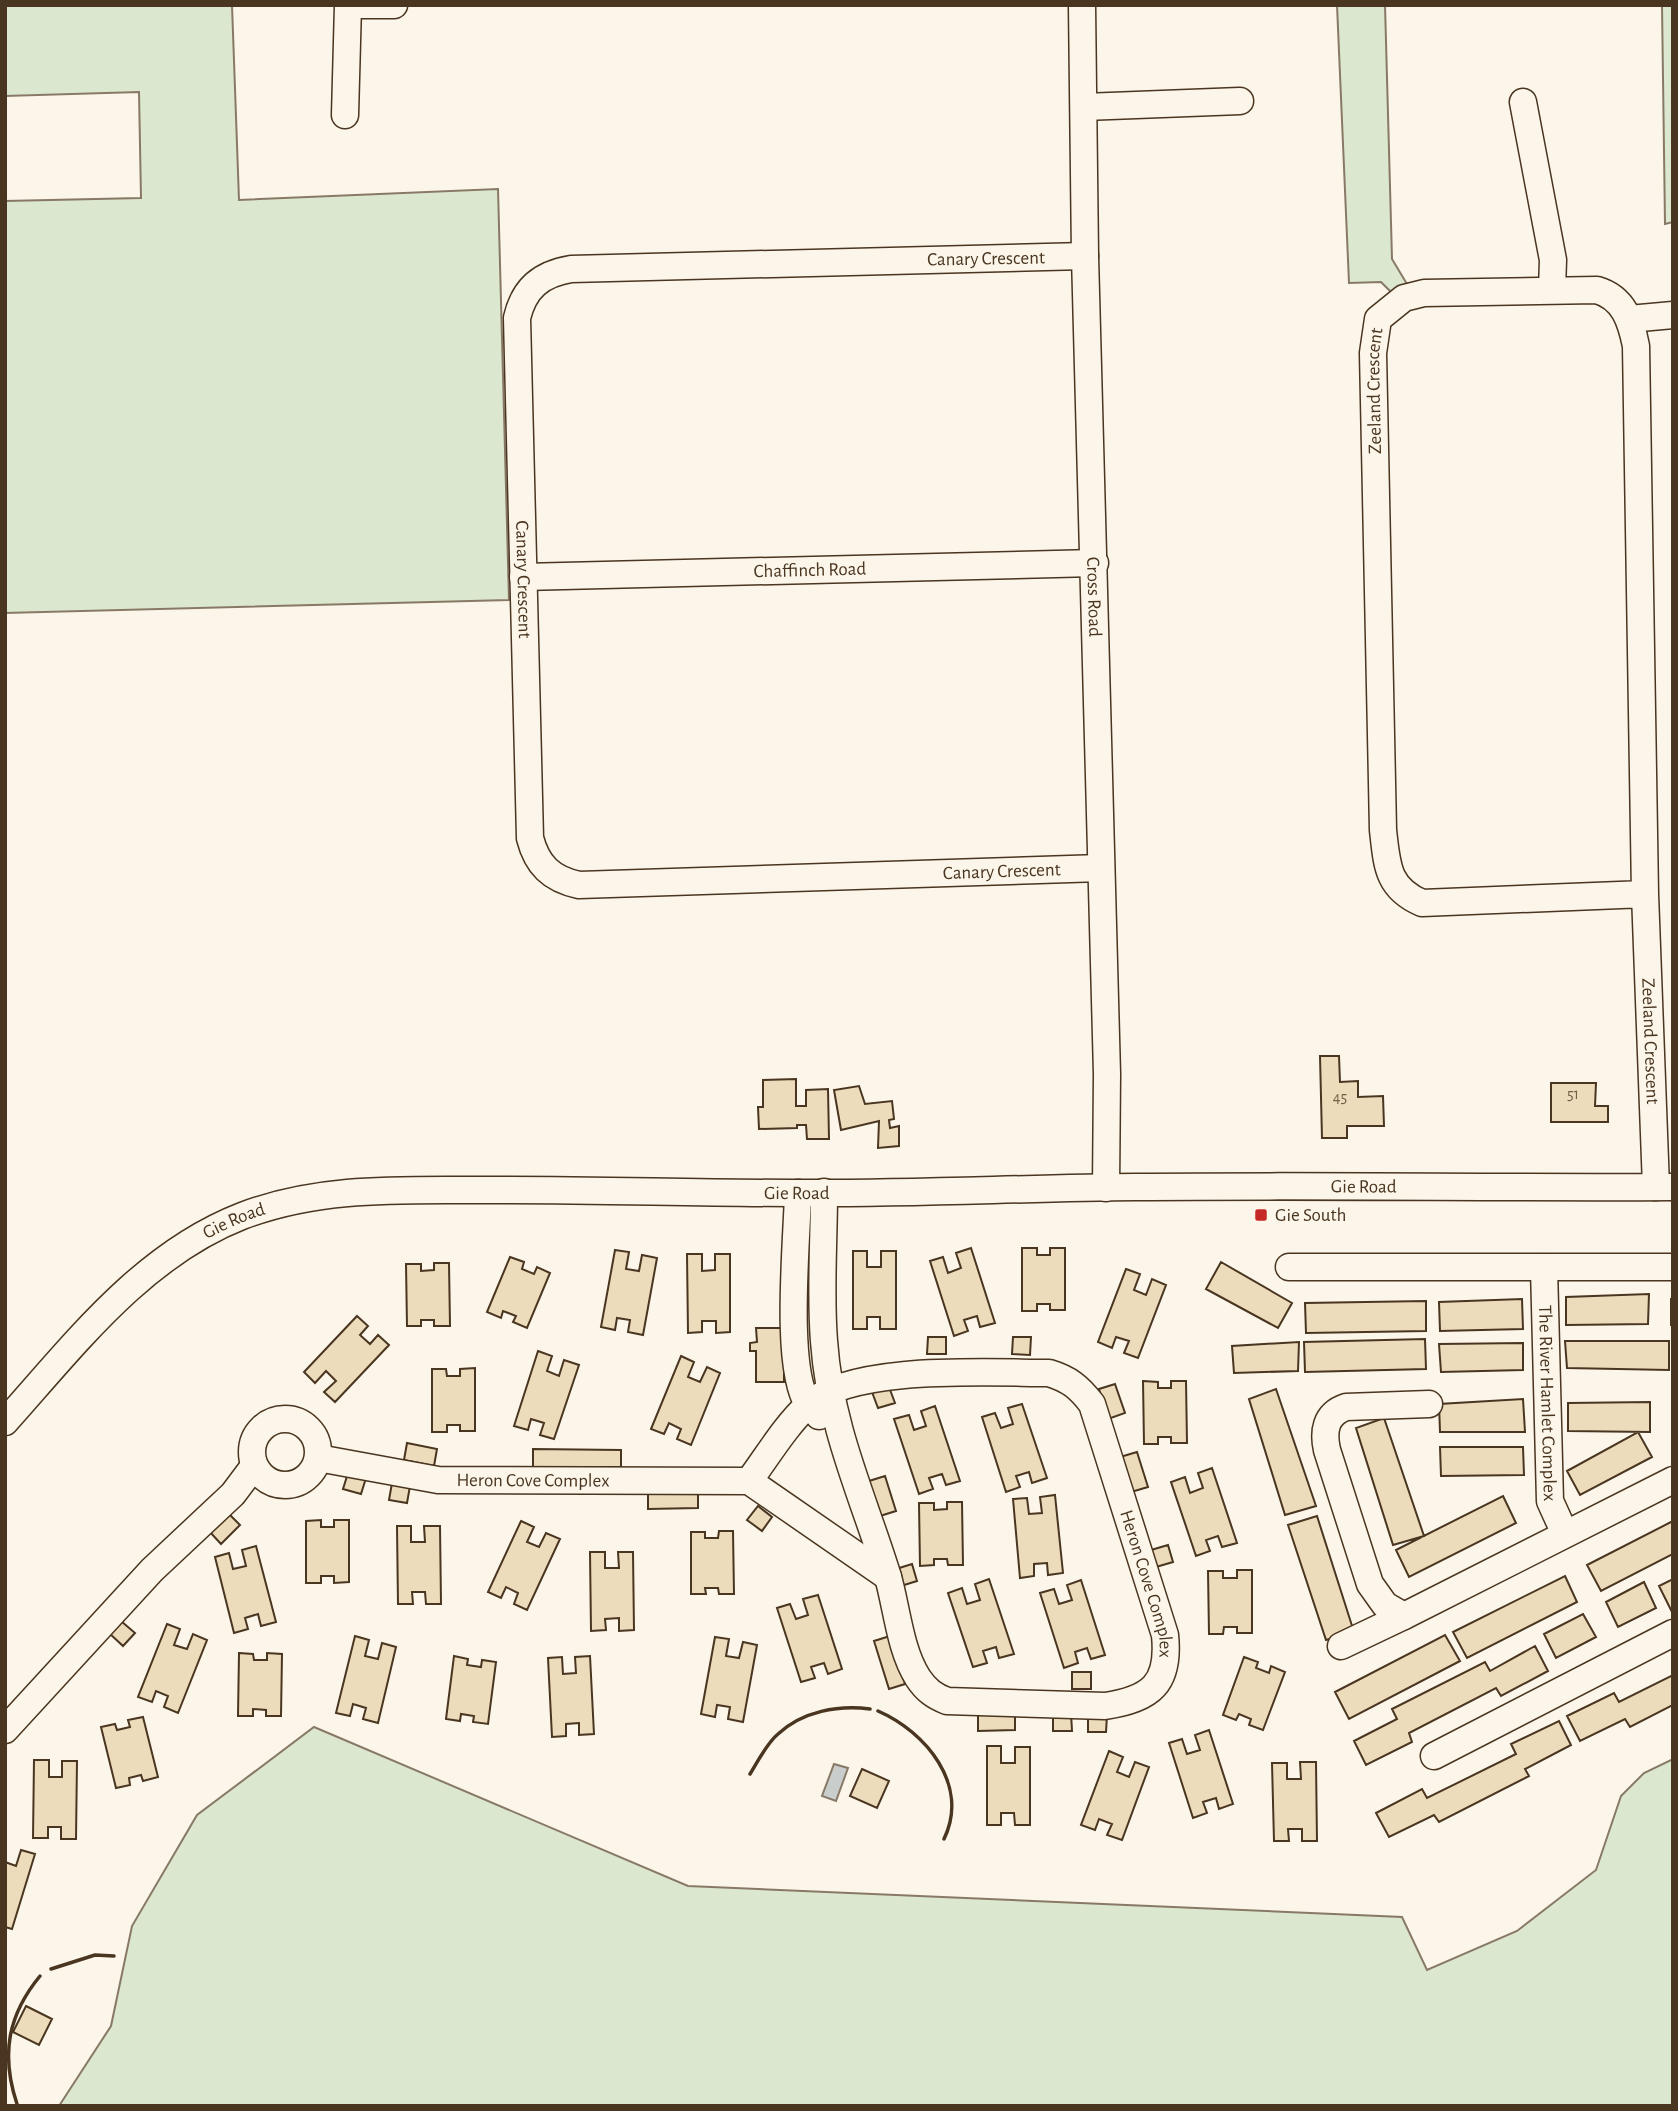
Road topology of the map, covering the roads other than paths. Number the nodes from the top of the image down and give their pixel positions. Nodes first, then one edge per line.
1 (351, 5) edge
2 (394, 5) edge
3 (1082, 5) edge
4 (1240, 101) dead end
5 (1523, 102) dead end
6 (1084, 107) junction
7 (345, 115) dead end
8 (1085, 256) junction
9 (1552, 289) junction
10 (1673, 315) edge
11 (1629, 319) junction
12 (1095, 563) junction
13 (523, 577) junction
14 (1101, 868) junction
15 (1645, 894) junction
16 (1664, 1187) edge
17 (1106, 1188) junction
18 (811, 1193) junction
19 (1289, 1267) dead end
20 (1673, 1267) edge
21 (1544, 1268) junction
22 (819, 1398) junction
23 (1429, 1404) dead end
24 (5, 1422) edge
25 (318, 1458) junction
26 (254, 1466) junction
27 (1673, 1480) edge
28 (749, 1481) junction
29 (1565, 1534) junction
30 (888, 1577) junction
31 (1404, 1616) junction
32 (1673, 1633) edge
33 (1341, 1646) dead end
34 (5, 1730) edge
35 (1434, 1756) dead end

1 - 2 street
1 - 7 street
3 - 6 street, Cross Road
4 - 6 street
5 - 9 street
6 - 8 street, Cross Road
8 - 12 street, Cross Road
8 - 13 street, Canary Crescent
9 - 11 street, Zeeland Crescent
9 - 15 street, Zeeland Crescent
10 - 11 street
11 - 15 street, Zeeland Crescent
12 - 13 street, Chaffinch Road
12 - 14 street, Cross Road
13 - 14 street, Canary Crescent
14 - 17 street, Cross Road
15 - 16 street, Zeeland Crescent
16 - 17 street, Gie Road
17 - 18 street, Gie Road
18 - 22 street, Heron Cove Complex
18 - 24 street, Gie Road
19 - 21 street
20 - 21 street
21 - 29 street, The River Hamlet Complex
22 - 28 street
22 - 30 street, Heron Cove Complex
22 - 30 street, Heron Cove Complex
23 - 31 street
25 - 26 street
25 - 26 street
25 - 28 street, Heron Cove Complex
26 - 34 street
27 - 29 street
28 - 30 street
29 - 31 street
31 - 33 street
32 - 35 street

